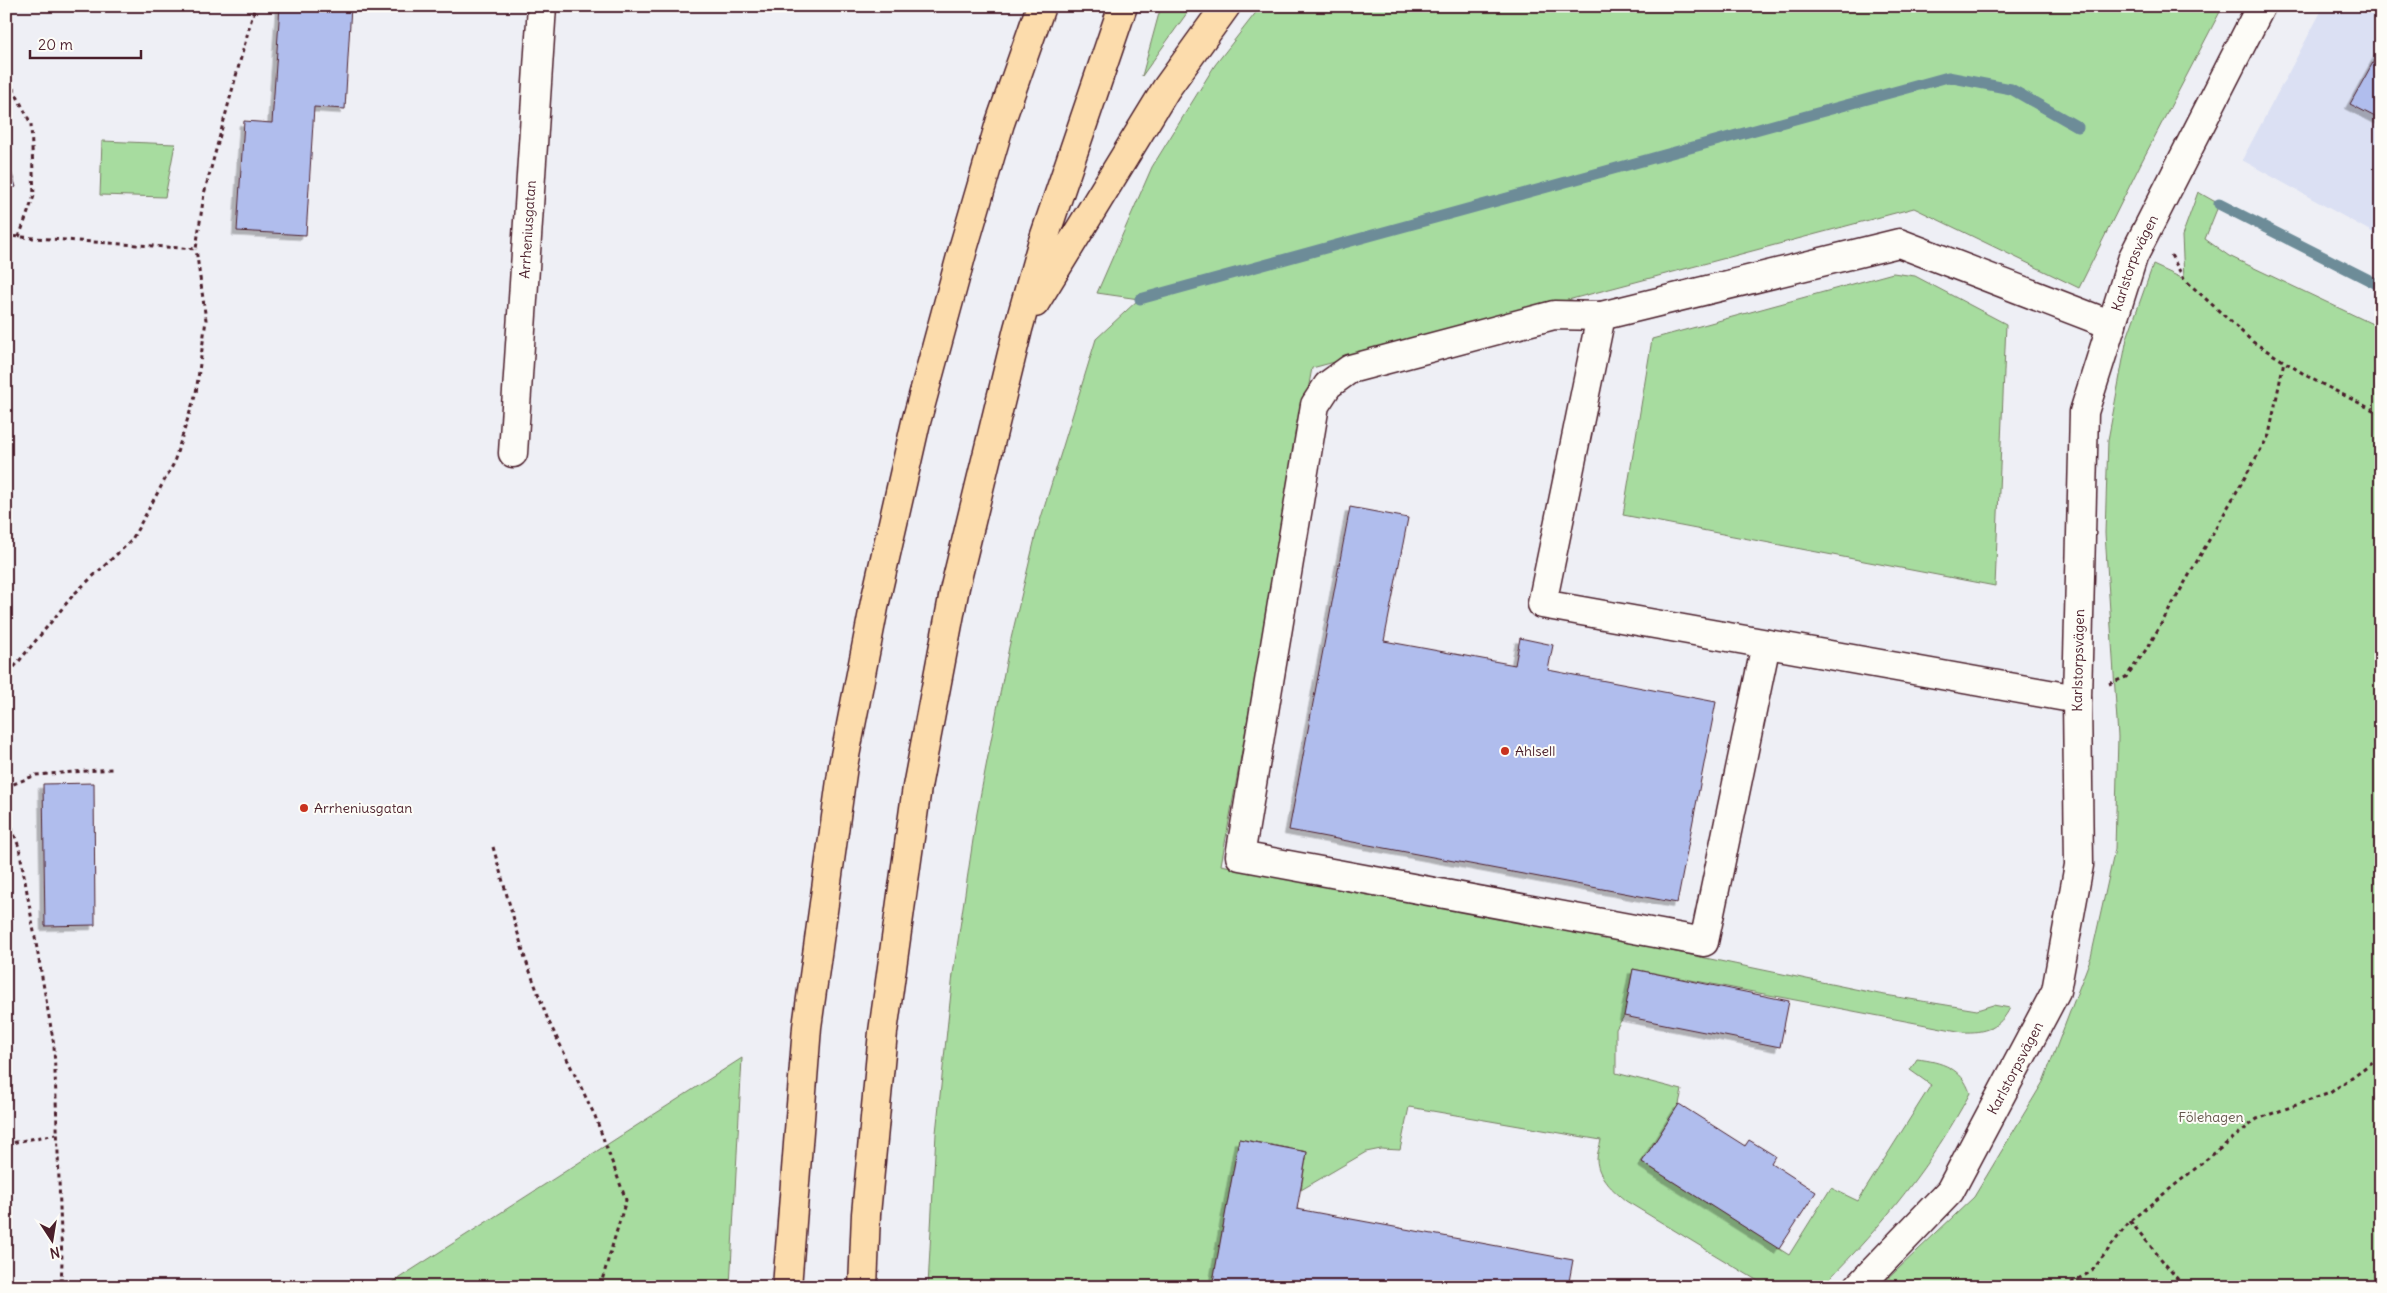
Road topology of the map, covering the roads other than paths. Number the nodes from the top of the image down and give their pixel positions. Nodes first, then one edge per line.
1 (542, 6) edge
2 (1020, 6) edge
3 (1041, 6) edge
4 (1123, 6) edge
5 (1226, 6) edge
6 (2261, 6) edge
7 (1000, 123) junction
8 (1601, 316) junction
9 (2112, 325) junction
10 (1018, 330) junction
11 (514, 453) dead end
12 (1766, 644) junction
13 (2077, 698) junction
14 (788, 1287) edge
15 (863, 1287) edge
16 (1858, 1287) edge

1 - 11 street, Arrheniusgatan
2 - 7 highway
3 - 7 highway
4 - 10 highway
5 - 10 highway
6 - 9 street, Karlstorpsvägen
7 - 14 highway
8 - 9 street
8 - 12 street
8 - 12 street
9 - 13 street, Karlstorpsvägen
10 - 15 highway
12 - 13 street
13 - 16 street, Karlstorpsvägen

